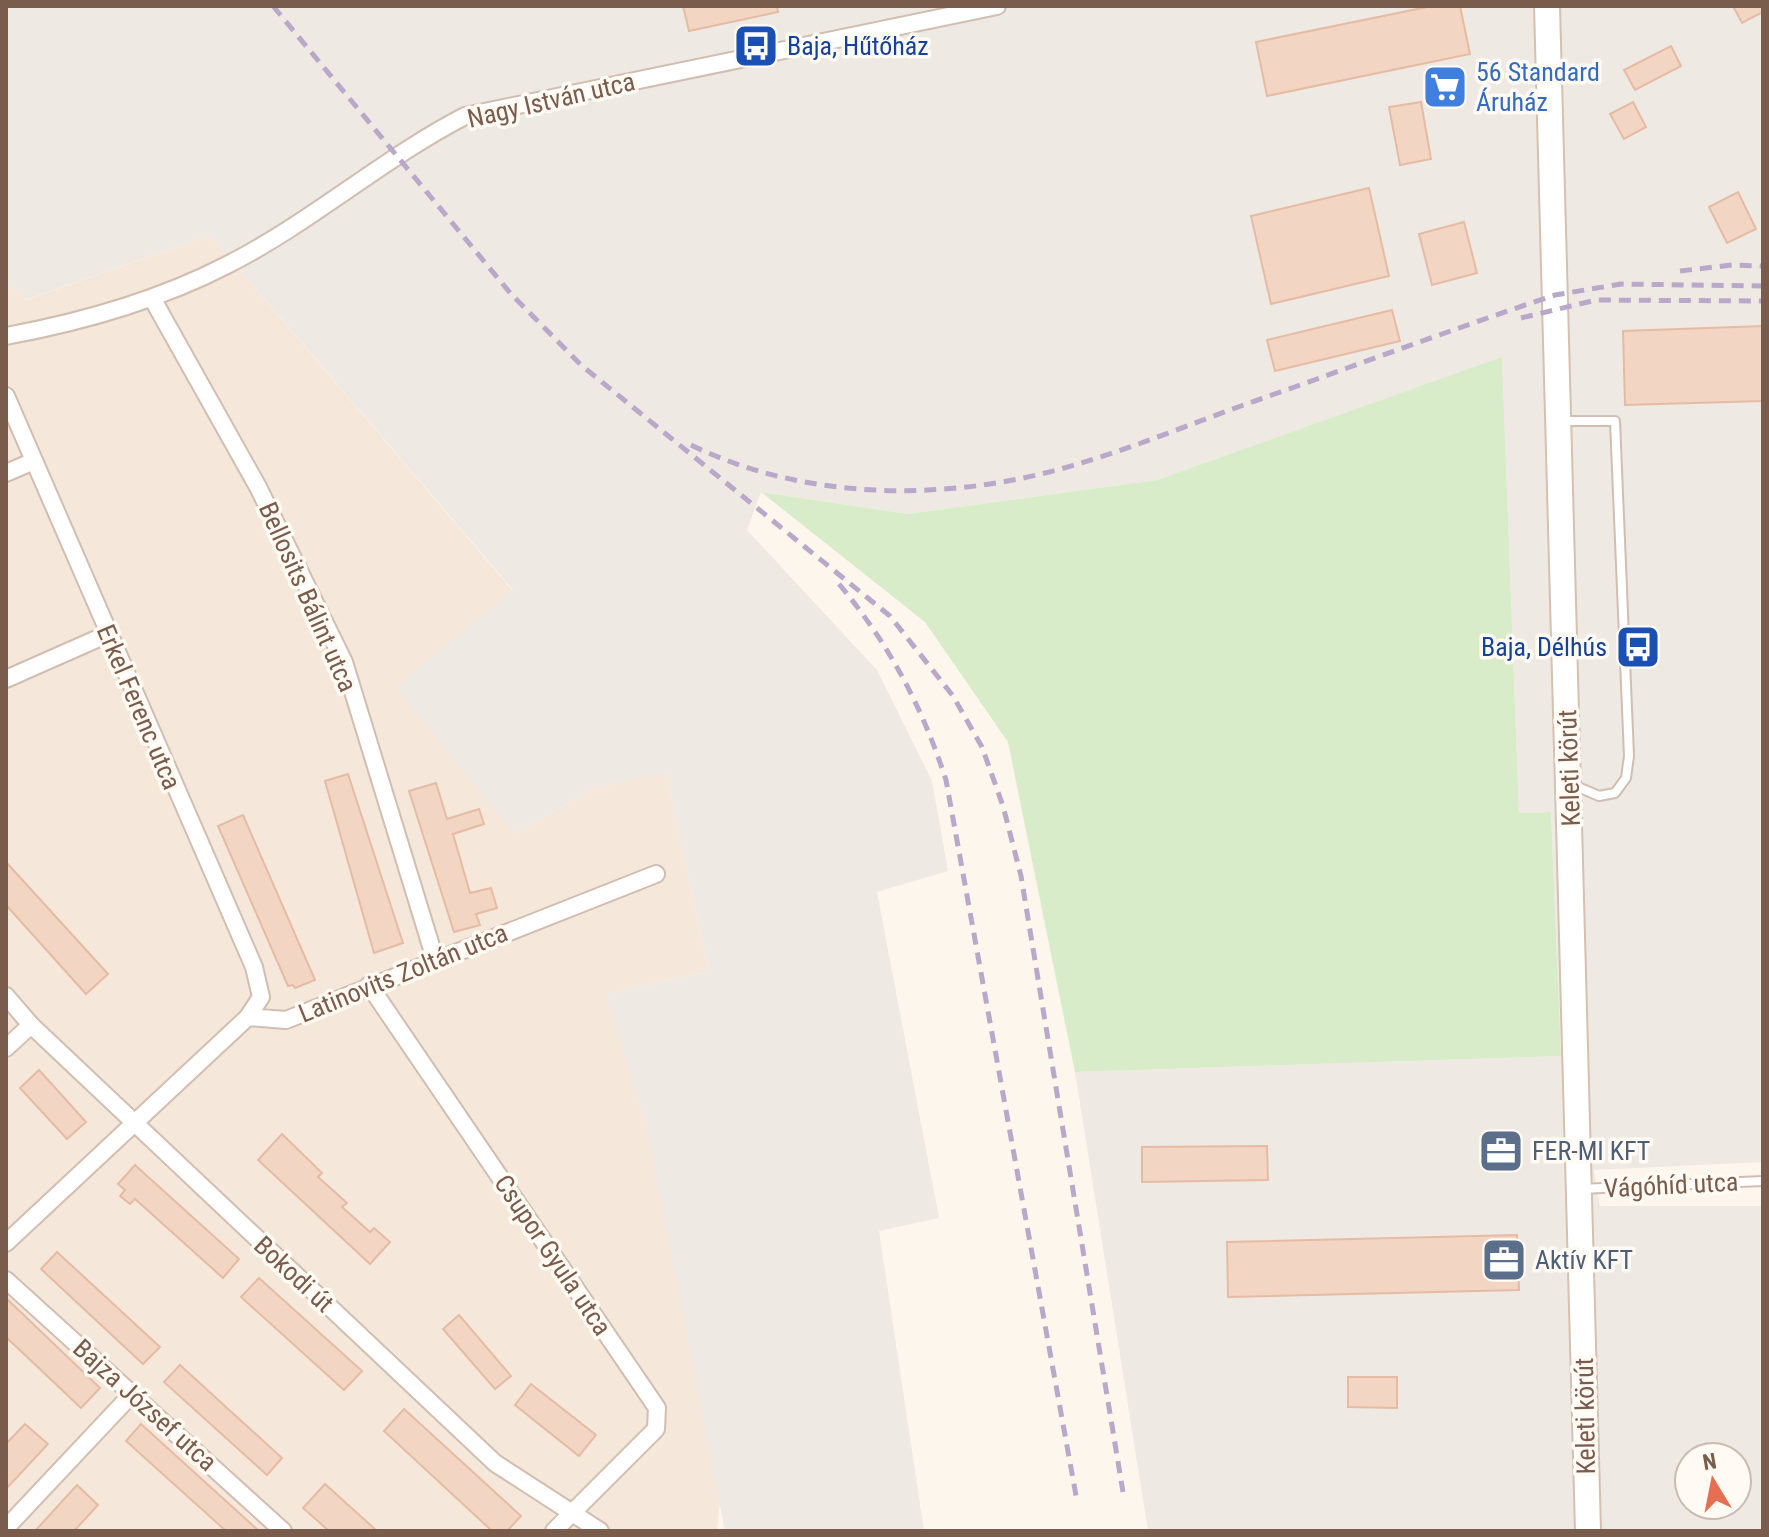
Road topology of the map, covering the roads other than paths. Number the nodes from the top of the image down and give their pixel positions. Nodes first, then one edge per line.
1 (997, 6) edge
2 (1547, 6) edge
3 (152, 298) junction
4 (6, 336) edge
5 (6, 396) edge
6 (1558, 421) junction
7 (34, 461) junction
8 (6, 473) edge
9 (108, 634) junction
10 (6, 679) edge
11 (1570, 784) junction
12 (656, 874) dead end
13 (435, 959) junction
14 (369, 985) junction
15 (6, 996) edge
16 (248, 1017) junction
17 (31, 1025) junction
18 (6, 1048) edge
19 (135, 1124) junction
20 (1763, 1181) edge
21 (1580, 1189) junction
22 (6, 1243) edge
23 (6, 1280) edge
24 (132, 1394) junction
25 (570, 1512) junction
26 (6, 1528) edge
27 (283, 1531) edge
28 (554, 1531) edge
29 (600, 1531) edge
30 (1588, 1531) edge

1 - 3 street, Nagy István utca
2 - 6 main road, Keleti körút
3 - 4 street, Nagy István utca
3 - 13 street, Bellosits Bálint utca
5 - 7 street, Erkel Ferenc utca
6 - 11 main road, Keleti körút
6 - 11 lane
7 - 8 street
7 - 9 street, Erkel Ferenc utca
9 - 10 street
9 - 16 street, Erkel Ferenc utca
11 - 21 main road, Keleti körút
12 - 13 street, Latinovits Zoltán utca
13 - 14 street, Latinovits Zoltán utca
14 - 16 street, Latinovits Zoltán utca
14 - 25 street, Csupor Gyula utca
15 - 17 street, Bokodi út
16 - 19 street
17 - 18 street
17 - 19 street, Bokodi út
19 - 22 street
19 - 25 street, Bokodi út
20 - 21 lane, Vágóhíd utca
21 - 30 main road, Keleti körút
23 - 24 street, Bajza József utca
24 - 26 street
24 - 27 street, Bajza József utca
25 - 28 street, Csupor Gyula utca
25 - 29 street, Bokodi út

